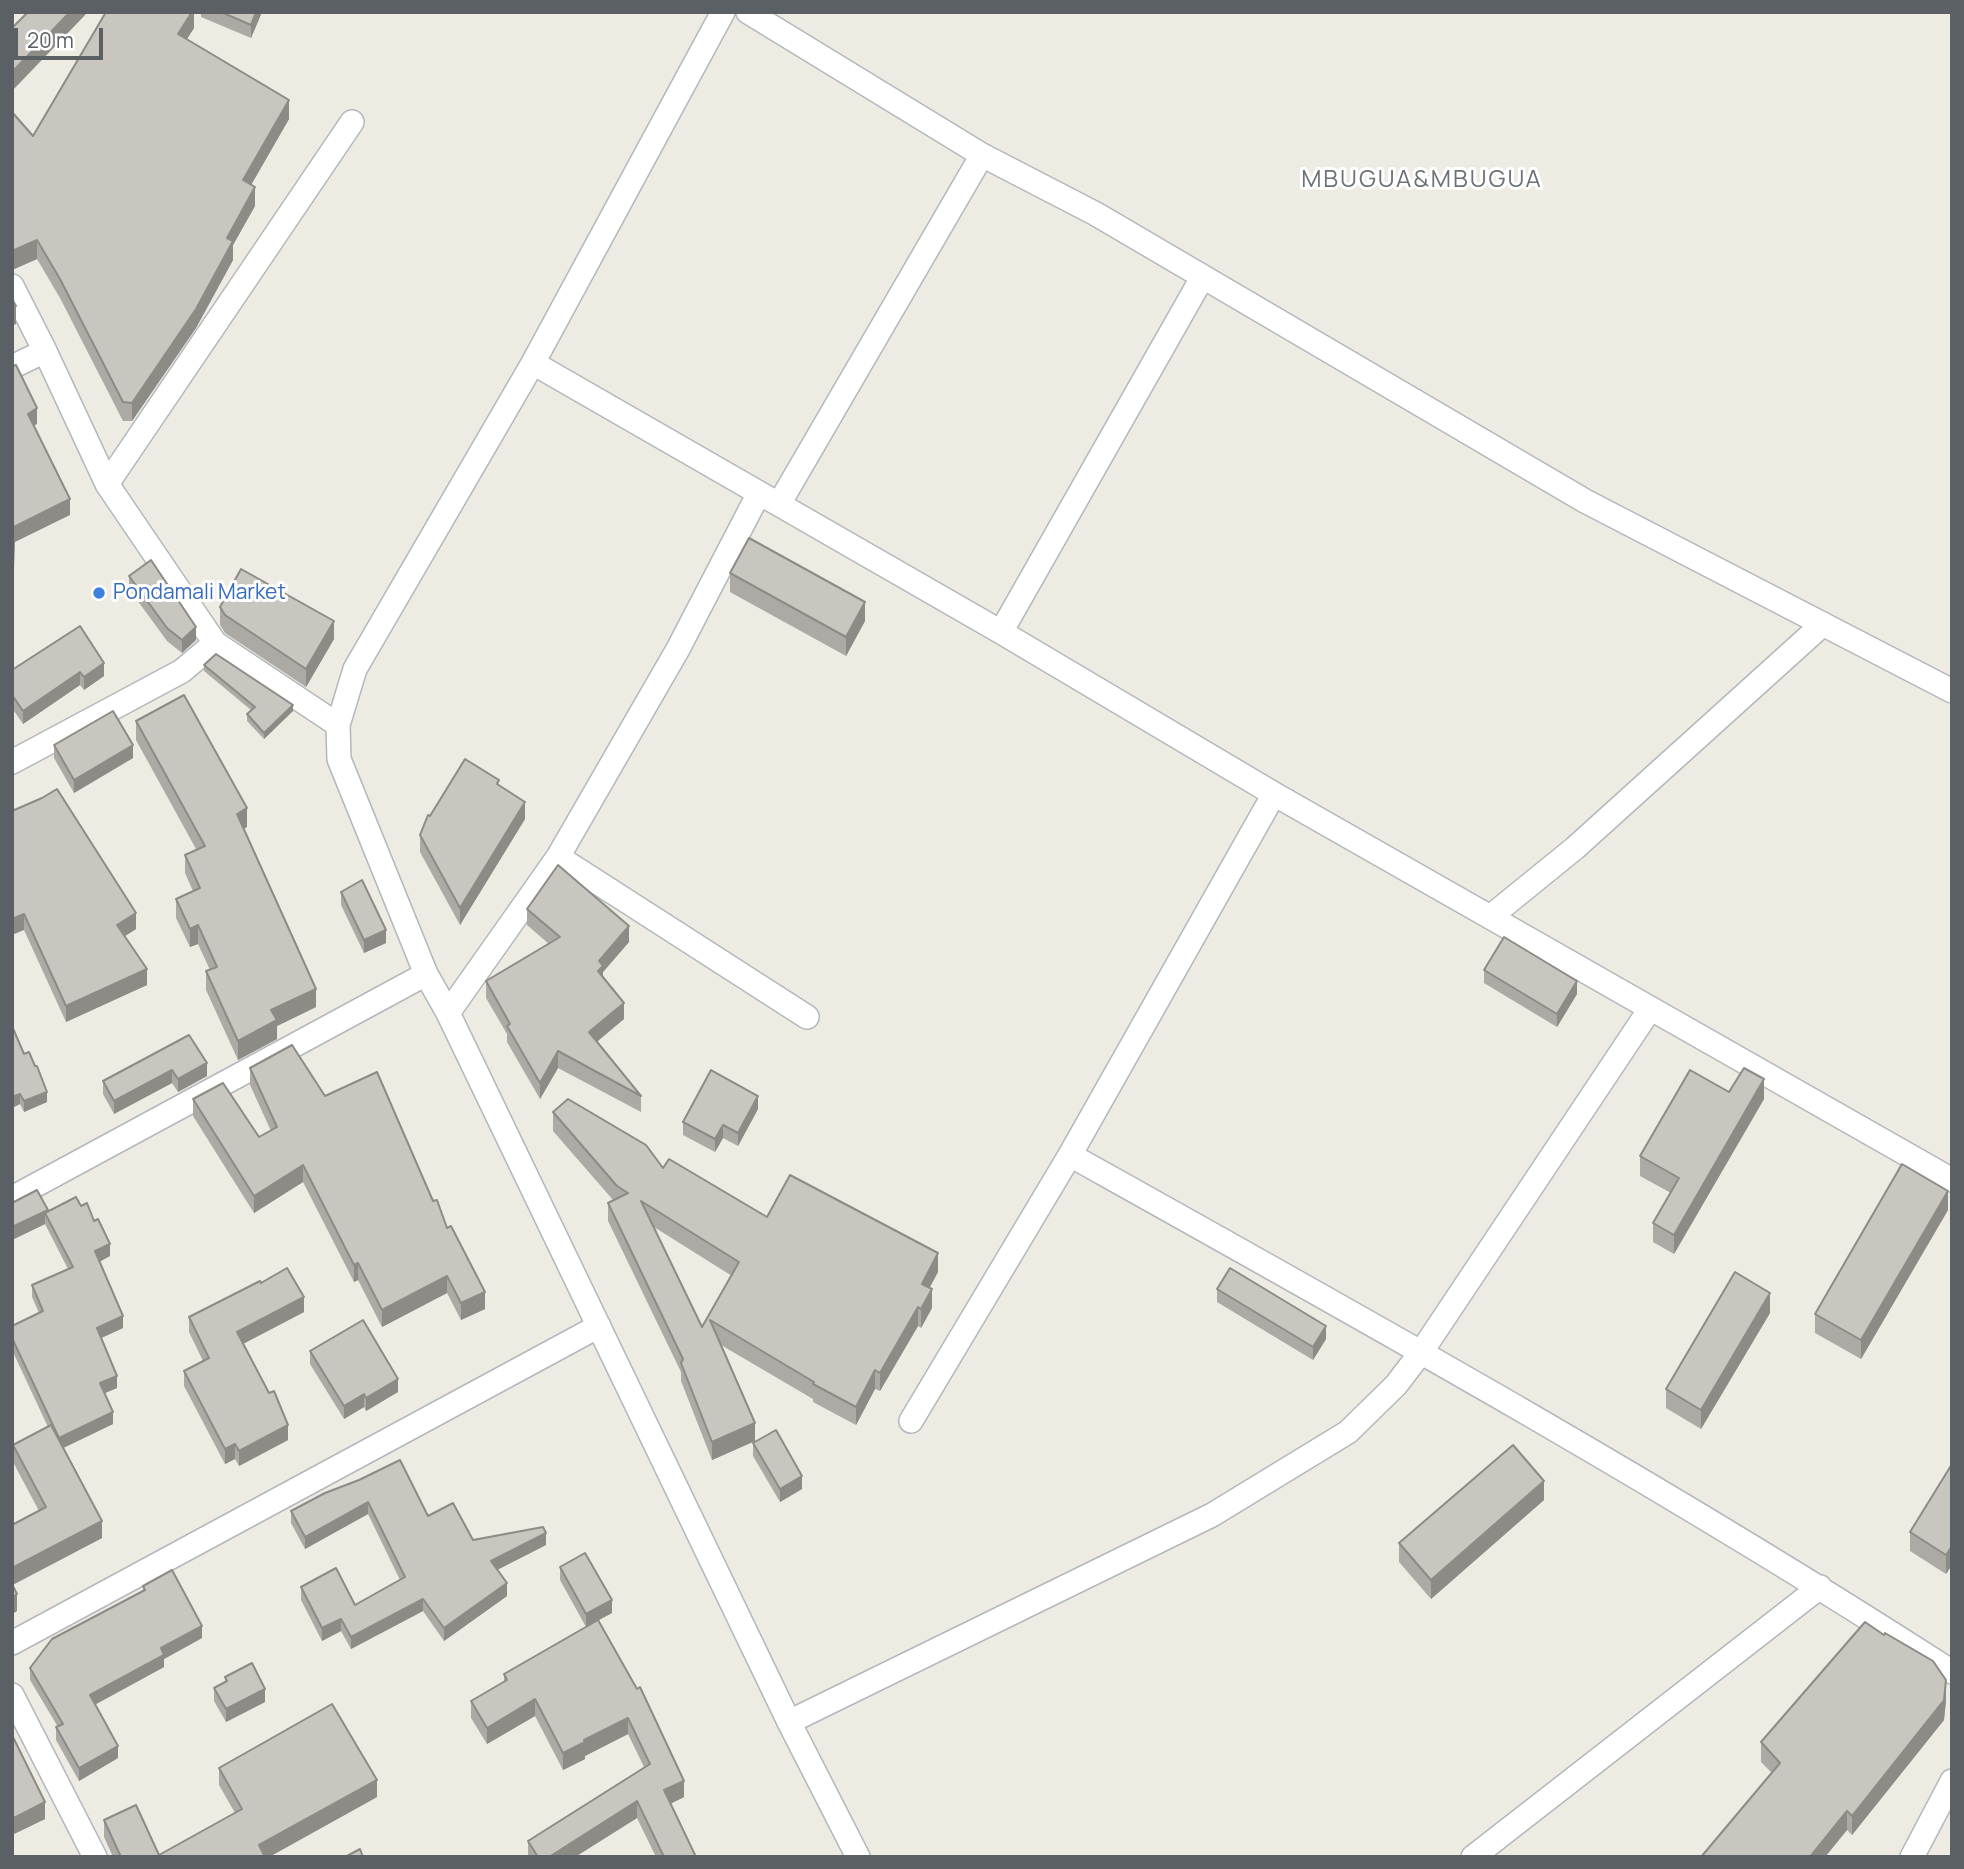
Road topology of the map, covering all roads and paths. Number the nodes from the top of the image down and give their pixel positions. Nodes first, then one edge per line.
1 (723, 12) edge
2 (748, 12) edge
3 (352, 122) dead end
4 (982, 155) junction
5 (1202, 278) junction
6 (12, 286) edge
7 (45, 351) junction
8 (533, 363) junction
9 (12, 368) edge
10 (107, 484) junction
11 (759, 493) junction
12 (779, 504) junction
13 (1823, 624) junction
14 (1001, 632) junction
15 (215, 643) junction
16 (1952, 691) edge
17 (338, 725) junction
18 (12, 762) edge
19 (1274, 794) junction
20 (558, 857) junction
21 (1490, 917) junction
22 (426, 975) junction
23 (1650, 1009) junction
24 (448, 1013) junction
25 (807, 1017) dead end
26 (1070, 1155) junction
27 (1952, 1180) edge
28 (15, 1189) edge
29 (598, 1326) junction
30 (1422, 1351) junction
31 (911, 1421) dead end
32 (1820, 1587) junction
33 (12, 1643) edge
34 (1952, 1672) edge
35 (12, 1695) edge
36 (789, 1722) junction
37 (1952, 1782) edge
38 (95, 1857) edge
39 (858, 1857) edge
40 (1473, 1857) edge
41 (1912, 1857) edge

1 - 8 street
2 - 4 street
3 - 10 street
4 - 5 street
4 - 12 street
5 - 13 street
5 - 14 street
6 - 7 street
7 - 9 street
7 - 10 street
8 - 11 street
8 - 17 street
10 - 15 street
11 - 12 street
11 - 20 street
12 - 14 street
13 - 16 street
13 - 21 street
14 - 19 street
15 - 17 street
15 - 18 street
17 - 22 street
19 - 21 street
19 - 26 street
20 - 24 street
20 - 25 street
21 - 23 street
22 - 24 street
22 - 28 street
23 - 27 street
23 - 30 street
24 - 29 street
26 - 30 street
26 - 31 street
29 - 33 street
29 - 36 street
30 - 32 street
30 - 36 street
32 - 34 street
32 - 40 street
35 - 38 street
36 - 39 street
37 - 41 street

